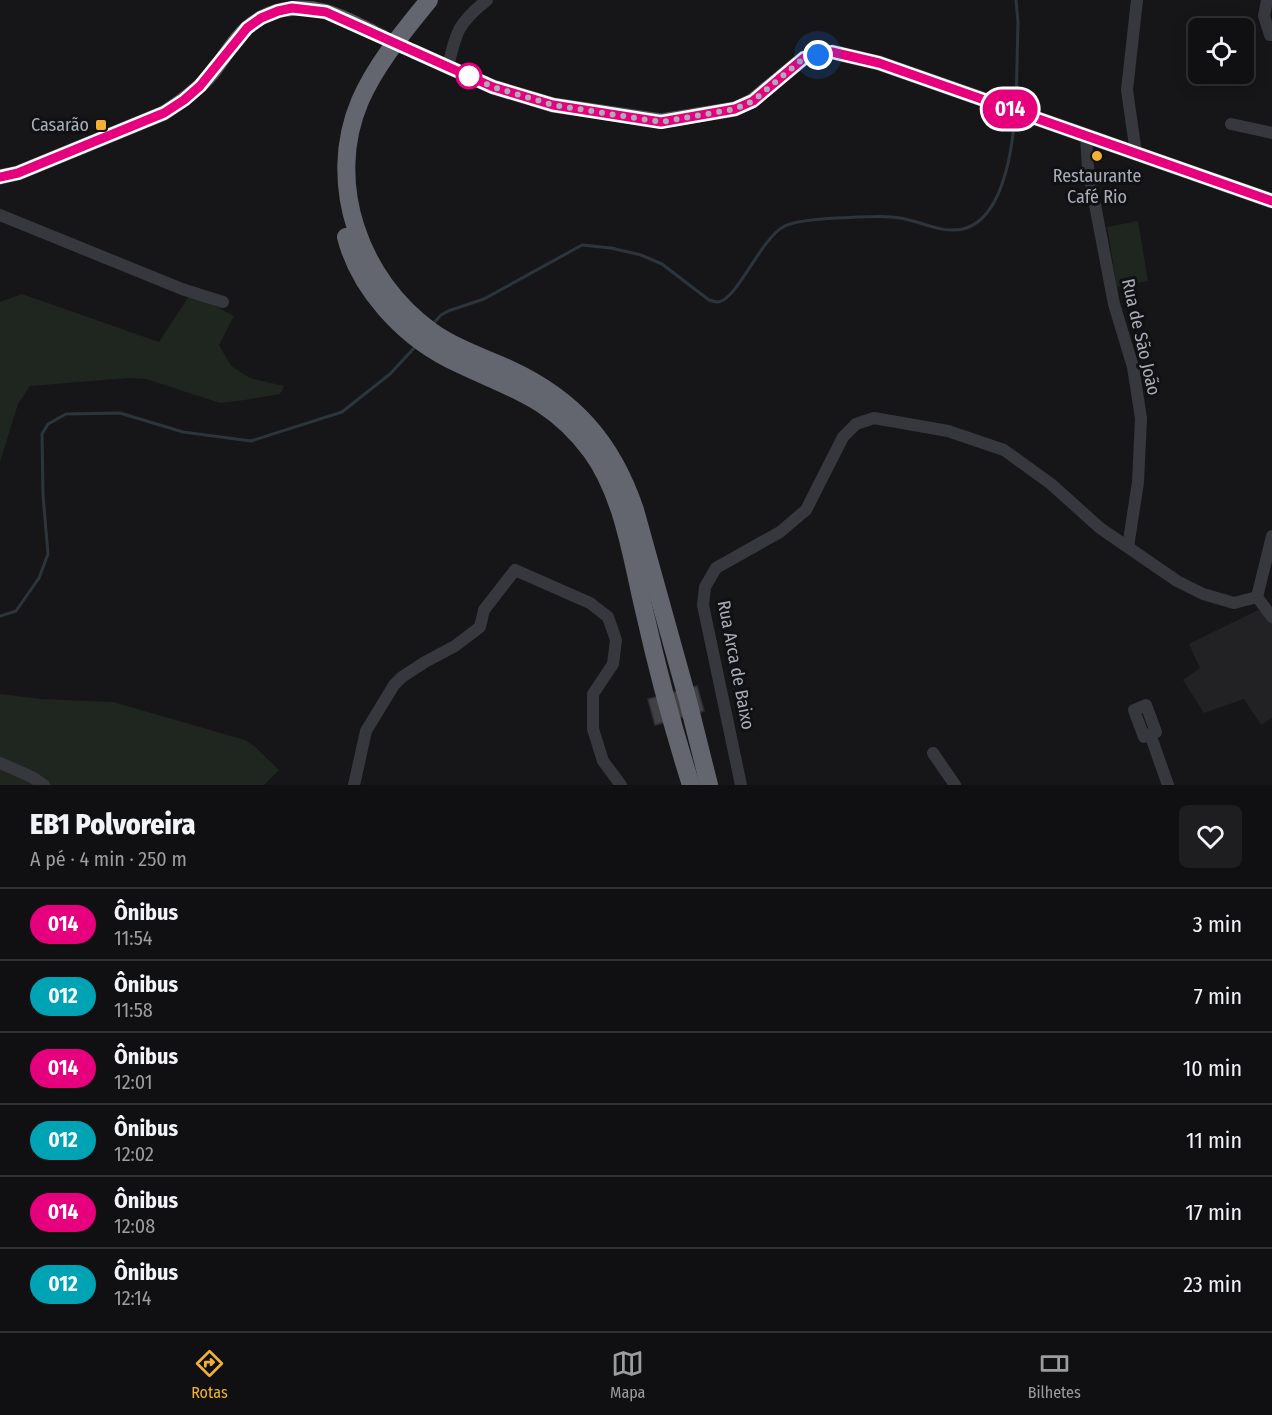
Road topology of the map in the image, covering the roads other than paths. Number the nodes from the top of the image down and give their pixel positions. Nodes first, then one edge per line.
1 (414, 0) edge
2 (429, 0) edge
3 (487, 0) edge
4 (1137, 0) edge
5 (1267, 0) edge
6 (371, 31) tunnel mouth
7 (1272, 35) edge
8 (415, 52) tunnel mouth
9 (447, 67) junction
10 (1232, 124) dead end
11 (1272, 133) edge
12 (1086, 136) junction
13 (1136, 153) junction
14 (0, 177) edge
15 (1272, 201) edge
16 (0, 215) edge
17 (222, 302) dead end
18 (1272, 540) edge
19 (1128, 547) junction
20 (1257, 597) junction
21 (1272, 617) edge
22 (1150, 734) dead end
23 (933, 753) dead end
24 (0, 763) edge
25 (44, 785) edge
26 (354, 785) edge
27 (621, 785) edge
28 (691, 785) edge
29 (709, 785) edge
30 (741, 785) edge
31 (955, 785) edge
32 (1168, 785) edge

1 - 28 highway
2 - 29 highway
3 - 9 street
4 - 13 street
5 - 7 street
6 - 14 main road
8 - 9 main road
9 - 12 main road
10 - 11 street
12 - 13 main road
12 - 19 street, Rua de São João
13 - 15 main road
16 - 17 street
18 - 20 street
19 - 20 street, Rua Arca de Baixo
19 - 30 street, Rua Arca de Baixo
20 - 21 street
22 - 32 street
23 - 31 street
24 - 25 street
26 - 27 street

